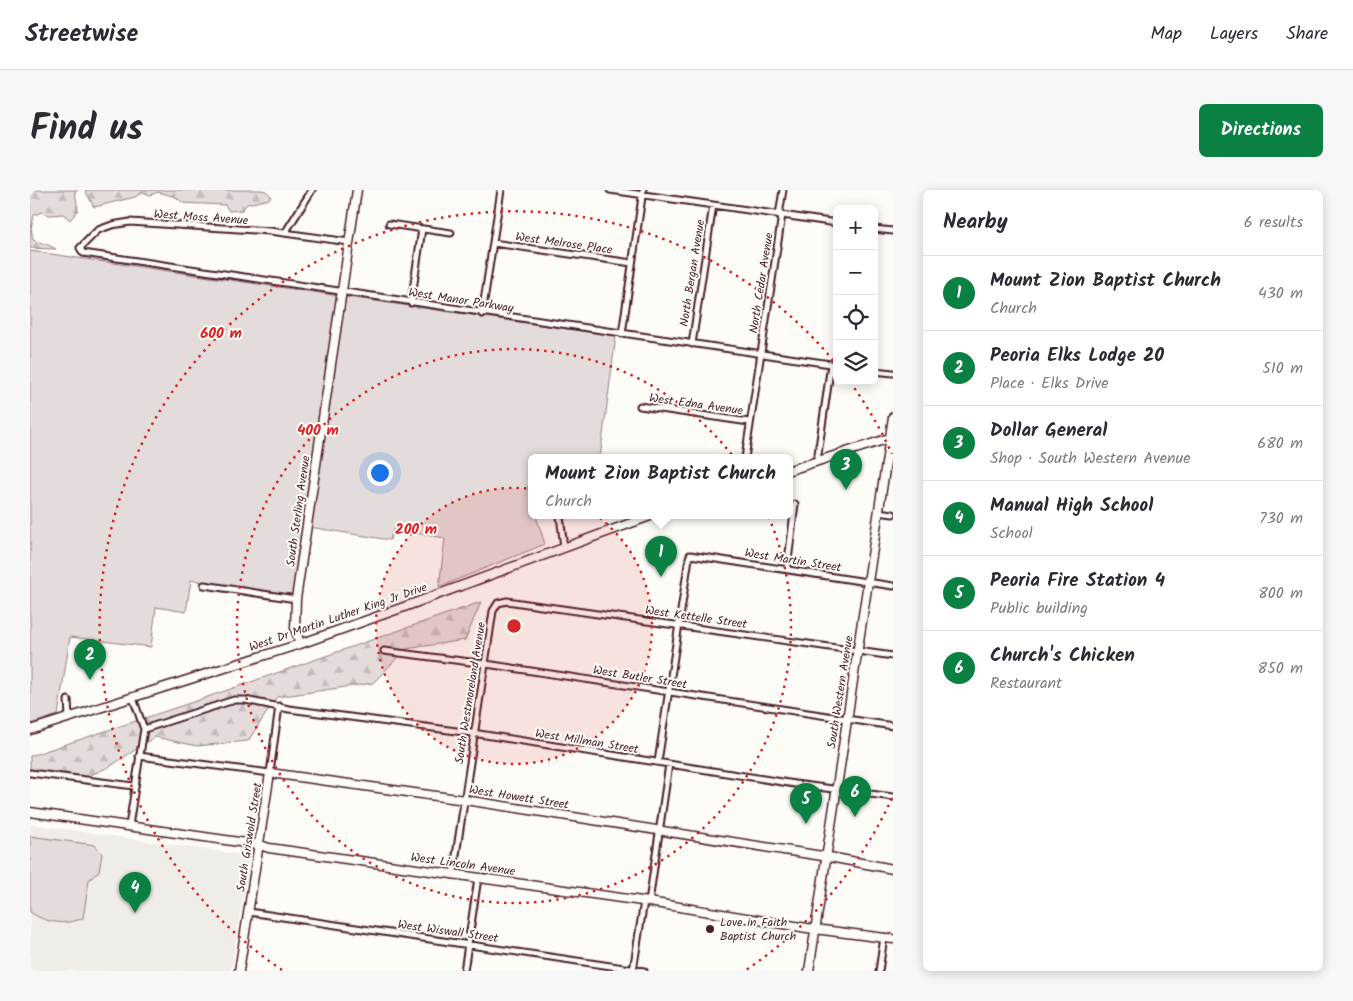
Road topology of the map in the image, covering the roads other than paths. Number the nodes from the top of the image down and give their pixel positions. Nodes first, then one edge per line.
1 (312, 190) edge
2 (357, 190) edge
3 (501, 190) edge
4 (610, 190) edge
5 (783, 190) edge
6 (642, 192) edge
7 (713, 205) junction
8 (780, 215) junction
9 (833, 222) edge
10 (389, 224) dead end
11 (422, 229) junction
12 (878, 229) edge
13 (893, 231) edge
14 (285, 232) junction
15 (452, 233) dead end
16 (349, 242) junction
17 (493, 243) junction
18 (82, 253) joint
19 (632, 263) junction
20 (341, 293) junction
21 (411, 302) junction
22 (482, 314) junction
23 (622, 334) junction
24 (692, 344) junction
25 (760, 354) junction
26 (833, 365) edge
27 (833, 371) edge
28 (878, 372) edge
29 (893, 374) edge
30 (640, 406) dead end
31 (893, 417) edge
32 (749, 422) junction
33 (891, 437) edge
34 (745, 454) edge
35 (817, 461) junction
36 (793, 469) edge
37 (795, 504) dead end
38 (878, 512) junction
39 (893, 514) edge
40 (793, 518) edge
41 (560, 519) edge
42 (642, 519) edge
43 (793, 519) edge
44 (564, 547) junction
45 (786, 569) junction
46 (868, 582) junction
47 (204, 585) dead end
48 (893, 586) edge
49 (296, 599) junction
50 (497, 603) joint
51 (678, 625) junction
52 (300, 644) junction
53 (384, 651) dead end
54 (858, 651) junction
55 (893, 656) edge
56 (486, 664) junction
57 (668, 691) junction
58 (133, 698) junction
59 (68, 700) dead end
60 (279, 706) junction
61 (69, 718) junction
62 (846, 719) junction
63 (893, 726) edge
64 (144, 728) junction
65 (30, 730) edge
66 (474, 733) junction
67 (139, 756) junction
68 (658, 762) junction
69 (669, 764) junction
70 (30, 773) edge
71 (270, 773) junction
72 (134, 786) junction
73 (836, 790) junction
74 (893, 797) edge
75 (465, 800) junction
76 (30, 812) edge
77 (129, 826) junction
78 (659, 831) junction
79 (260, 845) junction
80 (825, 857) junction
81 (893, 870) edge
82 (453, 875) junction
83 (478, 878) junction
84 (647, 902) junction
85 (249, 912) junction
86 (815, 929) junction
87 (884, 937) junction
88 (893, 939) edge
89 (468, 944) junction
90 (633, 970) edge
91 (239, 971) edge
92 (464, 971) edge
93 (644, 971) edge
94 (809, 971) edge
95 (879, 971) edge

1 - 14 street
2 - 16 main road, South Sterling Avenue
3 - 17 street
4 - 6 street
5 - 8 street, North Cedar Avenue
6 - 7 street
6 - 19 street
7 - 8 street
7 - 24 street, North Bergan Avenue
8 - 9 street
8 - 25 street, North Cedar Avenue
10 - 11 street
11 - 15 street
11 - 21 street
12 - 13 street
14 - 16 street
14 - 18 street, West Moss Avenue
16 - 20 main road, South Sterling Avenue
17 - 19 street, West Melrose Place
17 - 22 street
18 - 20 street, West Manor Parkway
19 - 23 street
20 - 21 street, West Manor Parkway
20 - 49 main road, South Sterling Avenue
21 - 22 street, West Manor Parkway
22 - 23 street, West Manor Parkway
23 - 24 street, West Manor Parkway
24 - 25 street, West Manor Parkway
25 - 26 street, West Manor Parkway
25 - 32 street, North Cedar Avenue
27 - 35 street
28 - 29 street
30 - 32 street, West Edna Avenue
31 - 33 main road, South Western Avenue
32 - 34 street, North Cedar Avenue
33 - 35 main road
33 - 38 main road, South Western Avenue
35 - 36 main road
37 - 40 street
38 - 39 street
38 - 46 main road, South Western Avenue
41 - 44 street
42 - 44 main road, West Dr Martin Luther King Jr Drive
43 - 45 street
44 - 52 main road, West Dr Martin Luther King Jr Drive
45 - 46 street, West Martin Street
45 - 51 street, West Martin Street
46 - 48 street, West Martin Street
46 - 54 main road, South Western Avenue
47 - 49 street
49 - 52 main road, South Sterling Avenue
50 - 51 street, West Kettelle Street
50 - 56 street, South Westmoreland Avenue
51 - 54 street, West Kettelle Street
51 - 57 street
52 - 58 main road, West Dr Martin Luther King Jr Drive
53 - 56 street, West Butler Street
54 - 55 street, West Kettelle Street
54 - 62 main road, South Western Avenue
56 - 57 street, West Butler Street
56 - 66 street, South Westmoreland Avenue
57 - 62 street, West Butler Street
57 - 68 street
58 - 61 main road, West Dr Martin Luther King Jr Drive
58 - 64 street
59 - 61 street
60 - 64 street, West Millman Street
60 - 66 street, West Millman Street
60 - 71 street, South Griswold Street
61 - 65 main road, West Dr Martin Luther King Jr Drive
62 - 63 street, West Butler Street
62 - 73 main road, South Western Avenue
64 - 67 street
66 - 68 street, West Millman Street
66 - 75 street, South Westmoreland Avenue
67 - 71 street, West Howett Street
67 - 72 street
68 - 69 street, West Millman Street
69 - 73 street, West Millman Street
69 - 78 street
70 - 72 street
71 - 75 main road, West Howett Street
71 - 79 main road, South Griswold Street
72 - 77 street
73 - 74 street, West Millman Street
73 - 80 main road, South Western Avenue
75 - 78 main road, West Howett Street
75 - 82 street, South Westmoreland Avenue
76 - 77 main road, West Lincoln Avenue
77 - 79 main road, West Lincoln Avenue
78 - 80 main road, West Howett Street
78 - 84 street
79 - 82 main road, West Lincoln Avenue
79 - 85 main road, South Griswold Street
80 - 81 main road, West Howett Street
80 - 86 main road, South Western Avenue
82 - 83 main road, West Lincoln Avenue
83 - 84 main road, West Lincoln Avenue
83 - 89 street
84 - 86 main road, West Lincoln Avenue
84 - 90 street
85 - 89 street, West Wiswall Street
85 - 91 main road, South Griswold Street
86 - 87 main road, West Lincoln Avenue
86 - 94 main road, South Western Avenue
87 - 88 main road, West Lincoln Avenue
87 - 95 street
89 - 90 street, West Wiswall Street
89 - 92 street
90 - 93 street, West Wiswall Street

